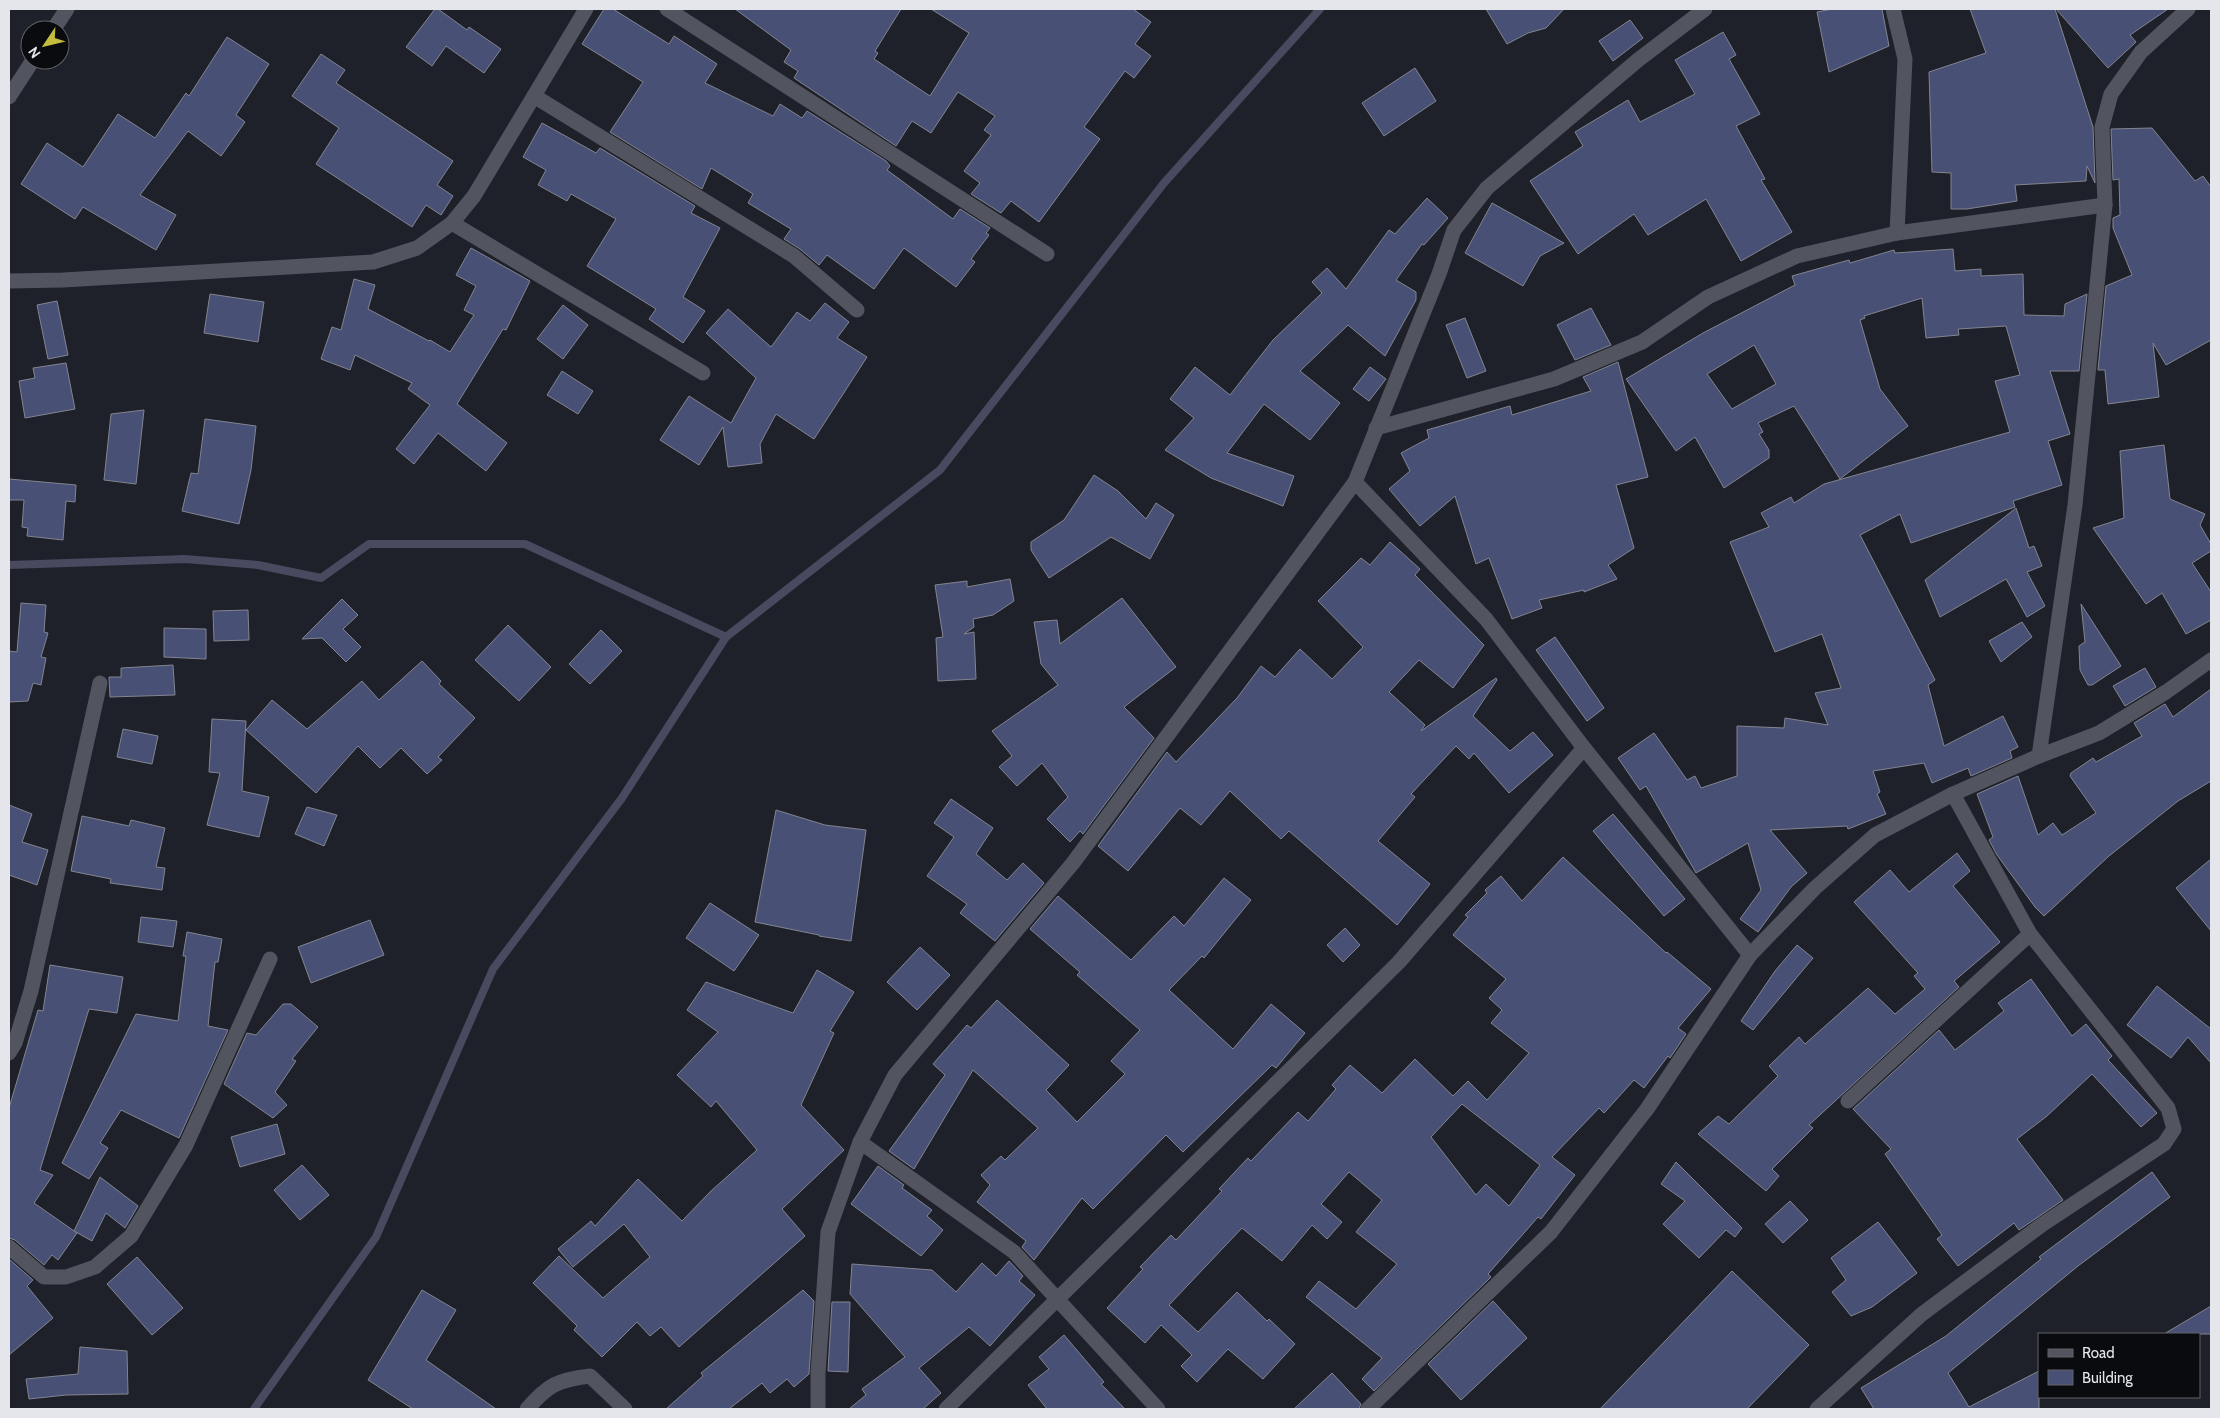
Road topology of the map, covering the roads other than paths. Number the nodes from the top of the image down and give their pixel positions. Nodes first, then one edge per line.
1 (67, 9) edge
2 (586, 9) edge
3 (667, 9) edge
4 (1705, 9) edge
5 (1894, 9) edge
6 (2188, 9) edge
7 (60, 20) edge
8 (27, 70) edge
9 (534, 96) junction
10 (9, 97) edge
11 (2105, 205) junction
12 (452, 223) junction
13 (1898, 233) junction
14 (1047, 254) dead end
15 (9, 281) edge
16 (857, 310) dead end
17 (703, 373) dead end
18 (1376, 428) junction
19 (1354, 482) junction
20 (2209, 666) edge
21 (100, 683) dead end
22 (1584, 748) junction
23 (2039, 756) junction
24 (1953, 794) junction
25 (2030, 934) junction
26 (1750, 955) junction
27 (270, 959) dead end
28 (9, 1053) edge
29 (1848, 1101) dead end
30 (860, 1142) junction
31 (9, 1247) edge
32 (1057, 1300) junction
33 (527, 1409) edge
34 (625, 1409) edge
35 (818, 1409) edge
36 (946, 1409) edge
37 (1158, 1409) edge
38 (1368, 1409) edge
39 (1817, 1409) edge

1 - 7 street
2 - 9 street
3 - 14 street
4 - 18 street
5 - 13 street
6 - 11 street
8 - 10 street
9 - 12 street
9 - 16 street
11 - 13 street
11 - 23 street
12 - 15 street
12 - 17 street
13 - 18 street
18 - 19 street
19 - 22 street
19 - 30 street
20 - 23 street
21 - 28 street
22 - 26 street
22 - 32 street
23 - 24 street
24 - 25 street
24 - 26 street
25 - 29 street
25 - 39 street
26 - 38 street
27 - 31 street
30 - 32 street
30 - 35 street
32 - 36 street
32 - 37 street
33 - 34 street

